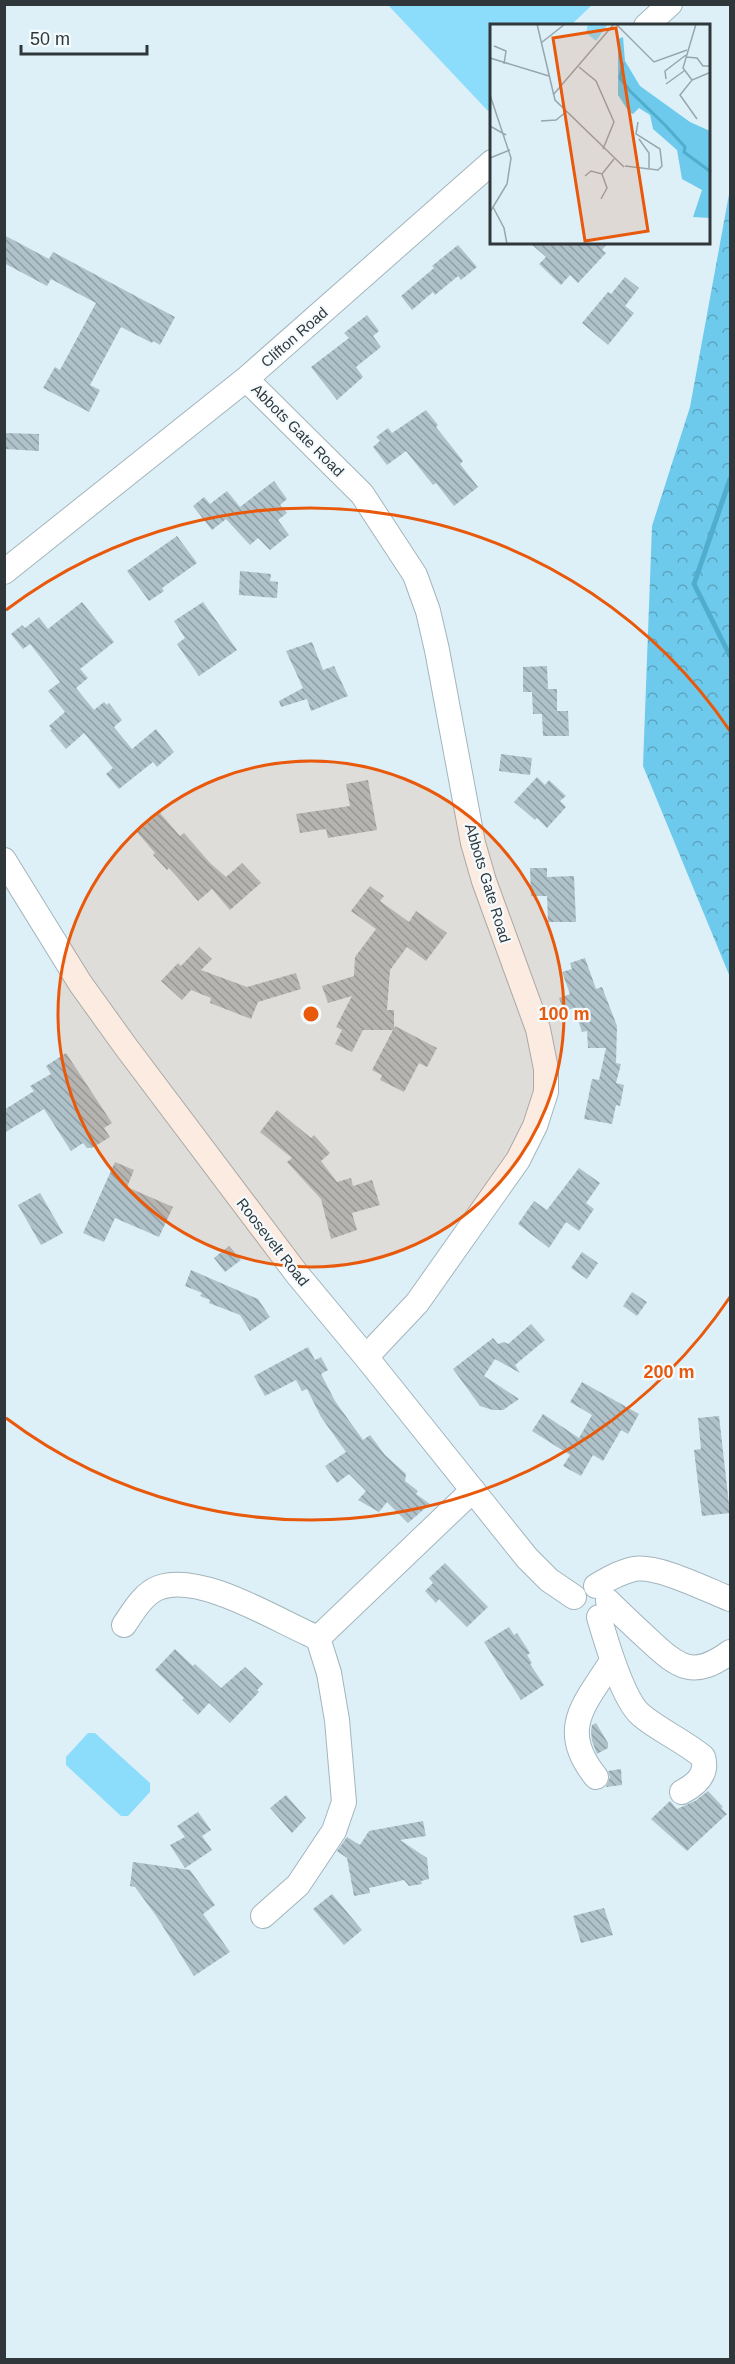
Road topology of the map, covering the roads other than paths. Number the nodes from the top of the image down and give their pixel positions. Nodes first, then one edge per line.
1 (670, 4) edge
2 (648, 24) edge
3 (490, 164) edge
4 (246, 379) junction
5 (4, 572) edge
6 (7, 870) edge
7 (366, 1356) junction
8 (473, 1490) junction
9 (730, 1599) edge
10 (601, 1601) junction
11 (124, 1625) dead end
12 (318, 1638) junction
13 (730, 1652) edge
14 (612, 1661) junction
15 (596, 1777) dead end
16 (682, 1792) dead end
17 (263, 1916) dead end

1 - 2 street
3 - 4 street, Clifton Road
4 - 5 street, Clifton Road
4 - 7 street, Abbots Gate Road
6 - 7 street, Roosevelt Road
7 - 8 street, Roosevelt Road
8 - 10 street, Roosevelt Road
8 - 12 street
9 - 10 street
10 - 13 street
10 - 14 street
11 - 12 street
12 - 17 street
14 - 15 street
14 - 16 street

